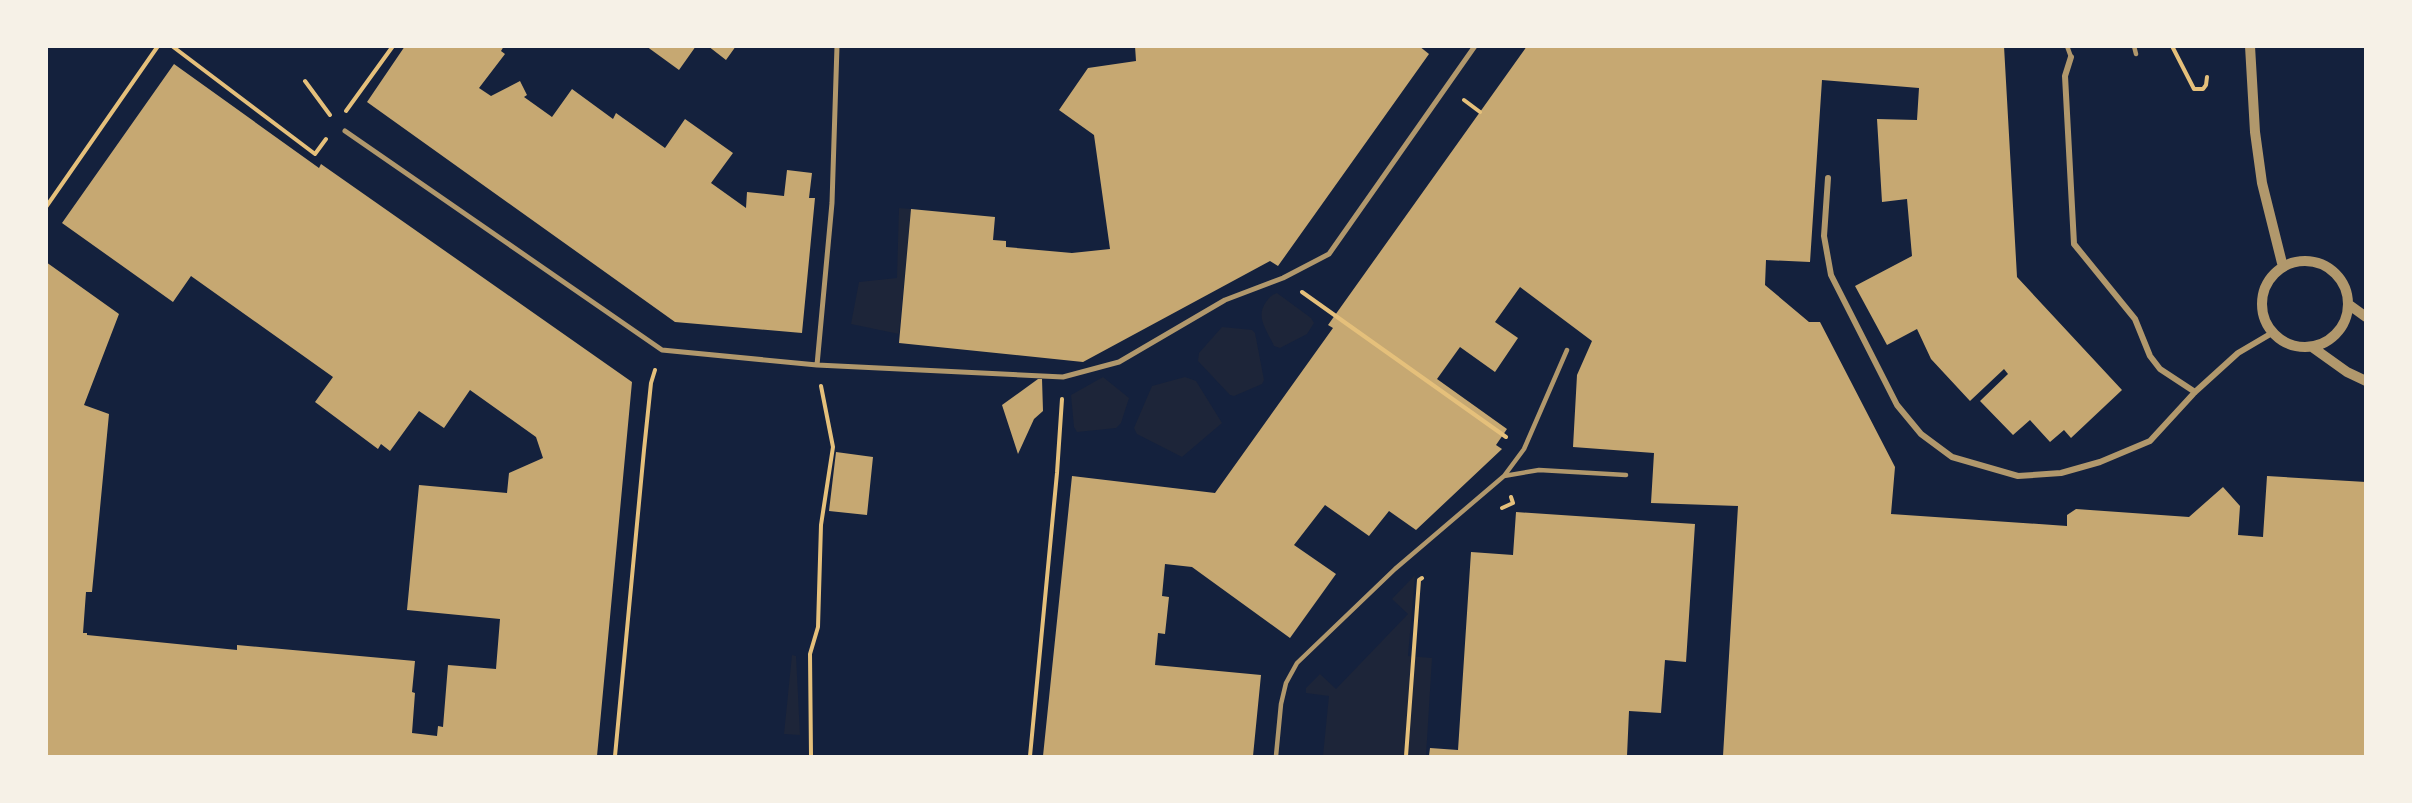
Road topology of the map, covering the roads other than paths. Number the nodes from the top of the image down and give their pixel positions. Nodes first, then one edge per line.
1 (837, 46) edge
2 (1475, 46) edge
3 (2067, 46) edge
4 (2134, 46) edge
5 (2250, 46) edge
6 (2136, 54) dead end
7 (2071, 57) joint
8 (345, 131) dead end
9 (1828, 178) dead end
10 (2283, 267) junction
11 (2348, 304) junction
12 (2366, 317) edge
13 (2272, 333) junction
14 (2312, 347) junction
15 (1567, 350) dead end
16 (817, 365) junction
17 (2366, 381) edge
18 (2195, 392) junction
19 (1626, 475) dead end
20 (1504, 476) junction
21 (1276, 756) edge

1 - 16 street
2 - 16 street
3 - 7 lane
4 - 6 lane
5 - 10 street
7 - 18 street
8 - 16 street
9 - 18 street
10 - 11 street
10 - 13 street
11 - 12 street
11 - 14 street
13 - 14 street
13 - 18 street
14 - 17 street
15 - 20 lane
19 - 20 lane
20 - 21 lane

